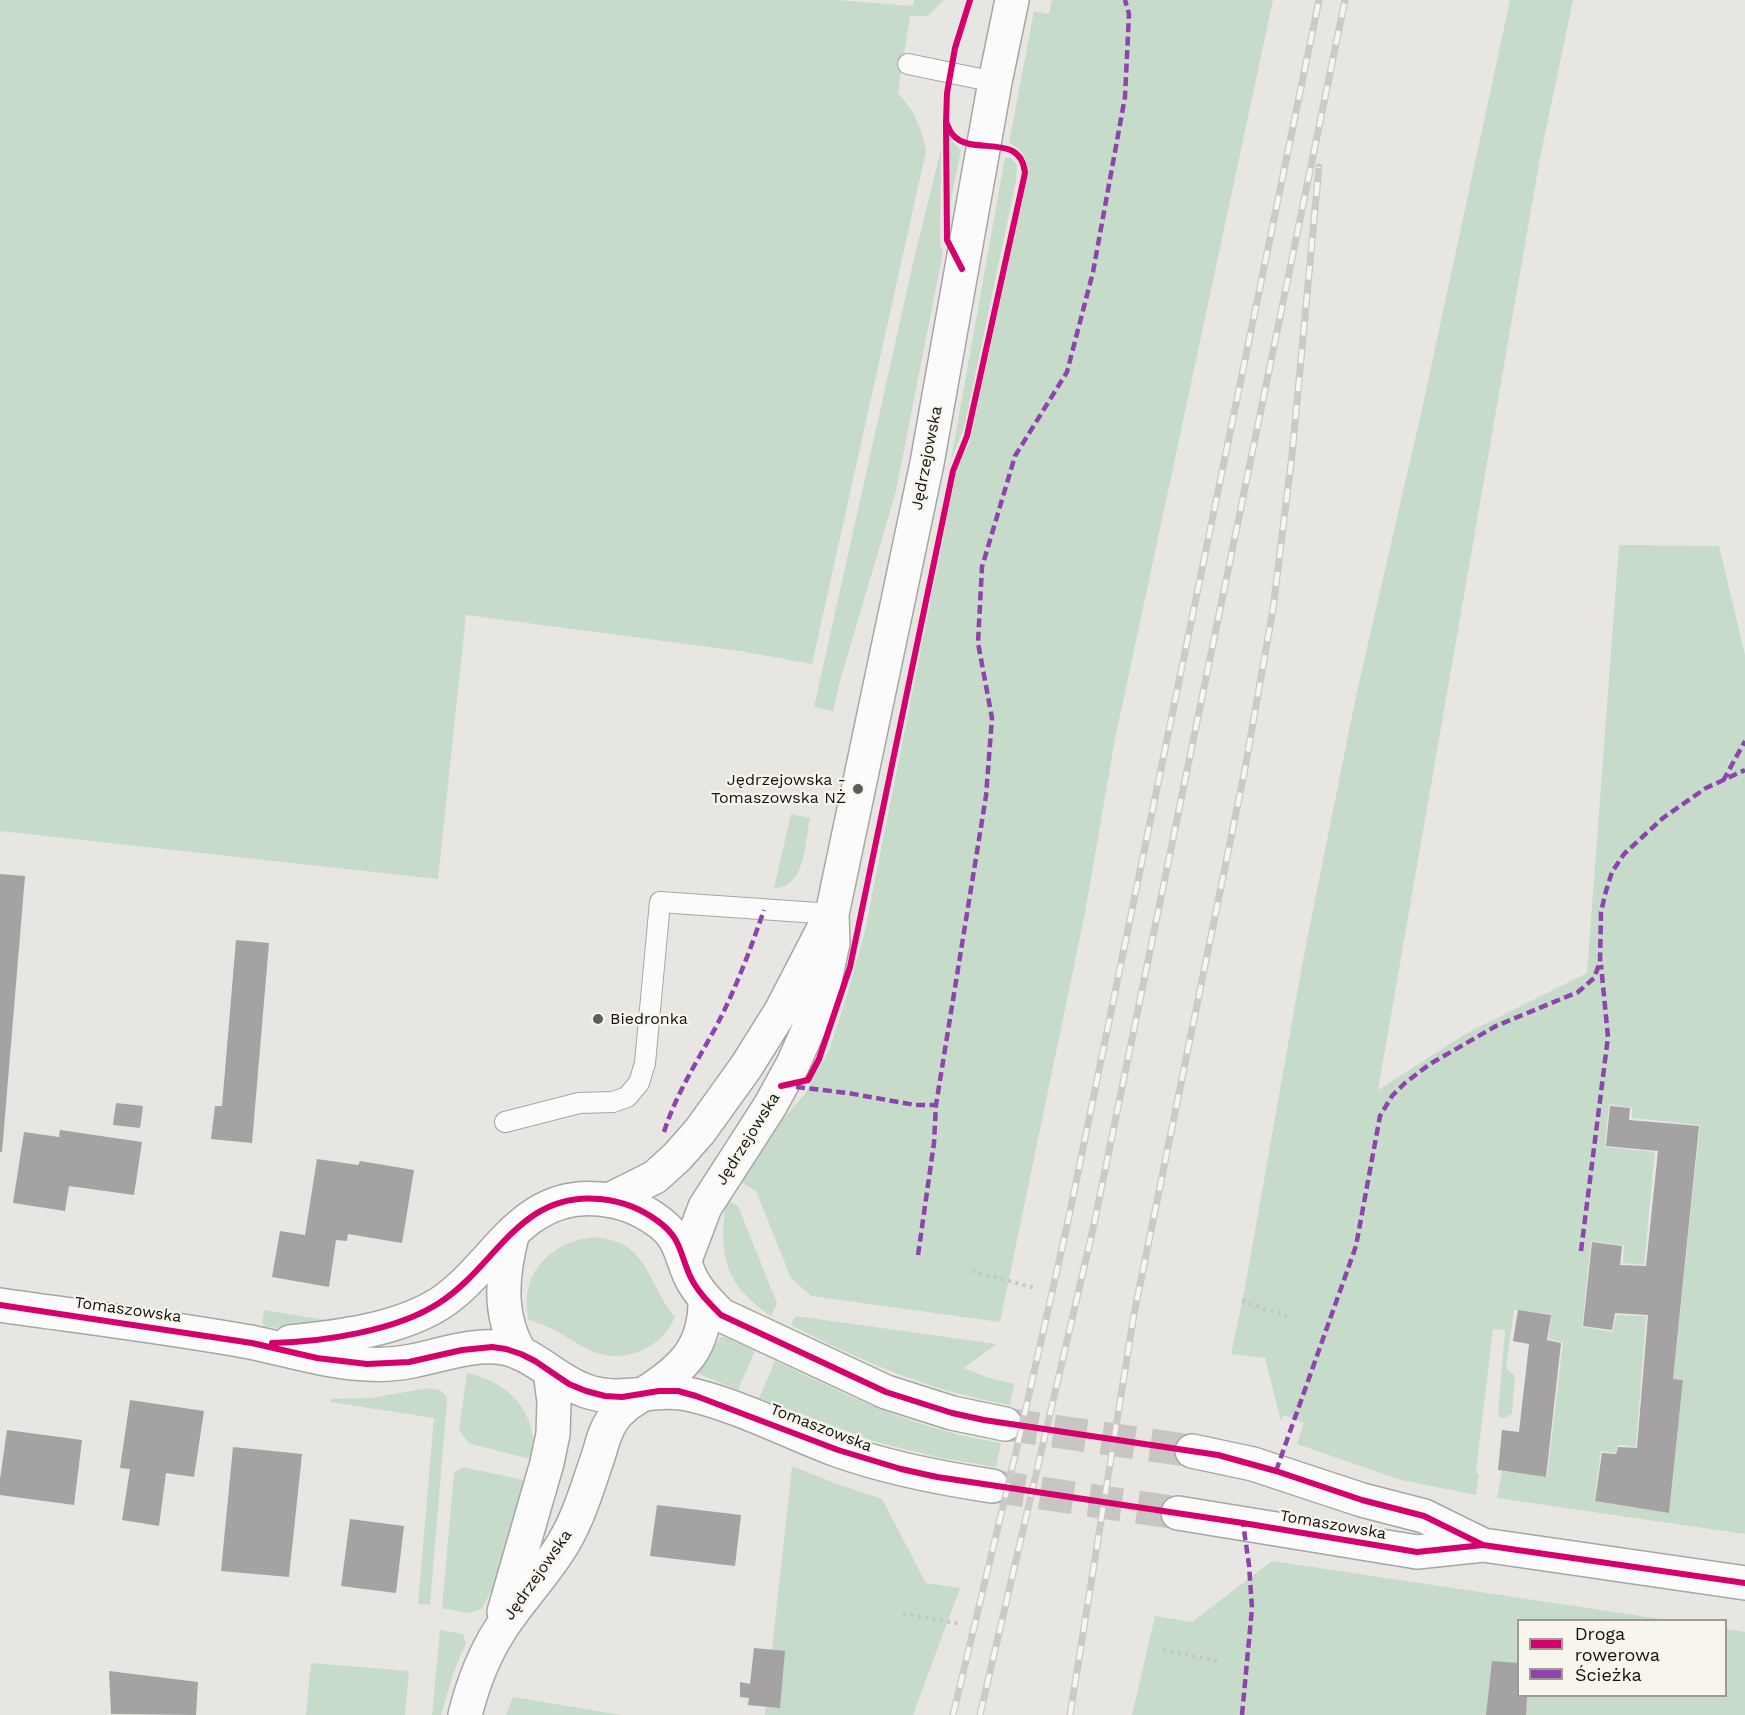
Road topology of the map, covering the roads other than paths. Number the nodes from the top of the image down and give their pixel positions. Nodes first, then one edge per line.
1 (1012, 0) edge
2 (908, 64) dead end
3 (995, 82) junction
4 (831, 914) junction
5 (505, 1122) dead end
6 (609, 1200) junction
7 (513, 1232) junction
8 (686, 1260) junction
9 (705, 1299) junction
10 (0, 1305) edge
11 (252, 1343) junction
12 (520, 1354) junction
13 (550, 1371) junction
14 (643, 1395) junction
15 (1005, 1424) tunnel mouth
16 (1192, 1451) tunnel mouth
17 (992, 1486) tunnel mouth
18 (1178, 1513) tunnel mouth
19 (1483, 1545) junction
20 (1745, 1582) edge
21 (499, 1631) junction
22 (465, 1715) edge

1 - 3 street, Jędrzejowska
2 - 3 lane
3 - 4 street, Jędrzejowska
4 - 5 lane
4 - 6 street, Jędrzejowska
4 - 8 street, Jędrzejowska
6 - 7 street
6 - 8 street
7 - 11 street, Tomaszowska
7 - 12 street
8 - 9 street
9 - 14 street
9 - 15 street
10 - 11 street, Tomaszowska
11 - 12 street, Tomaszowska
12 - 13 street
13 - 14 street
13 - 21 street, Jędrzejowska
14 - 17 street, Tomaszowska
14 - 21 street, Jędrzejowska
16 - 19 street, Tomaszowska
18 - 19 street, Tomaszowska
19 - 20 street, Tomaszowska
21 - 22 street, Jędrzejowska

